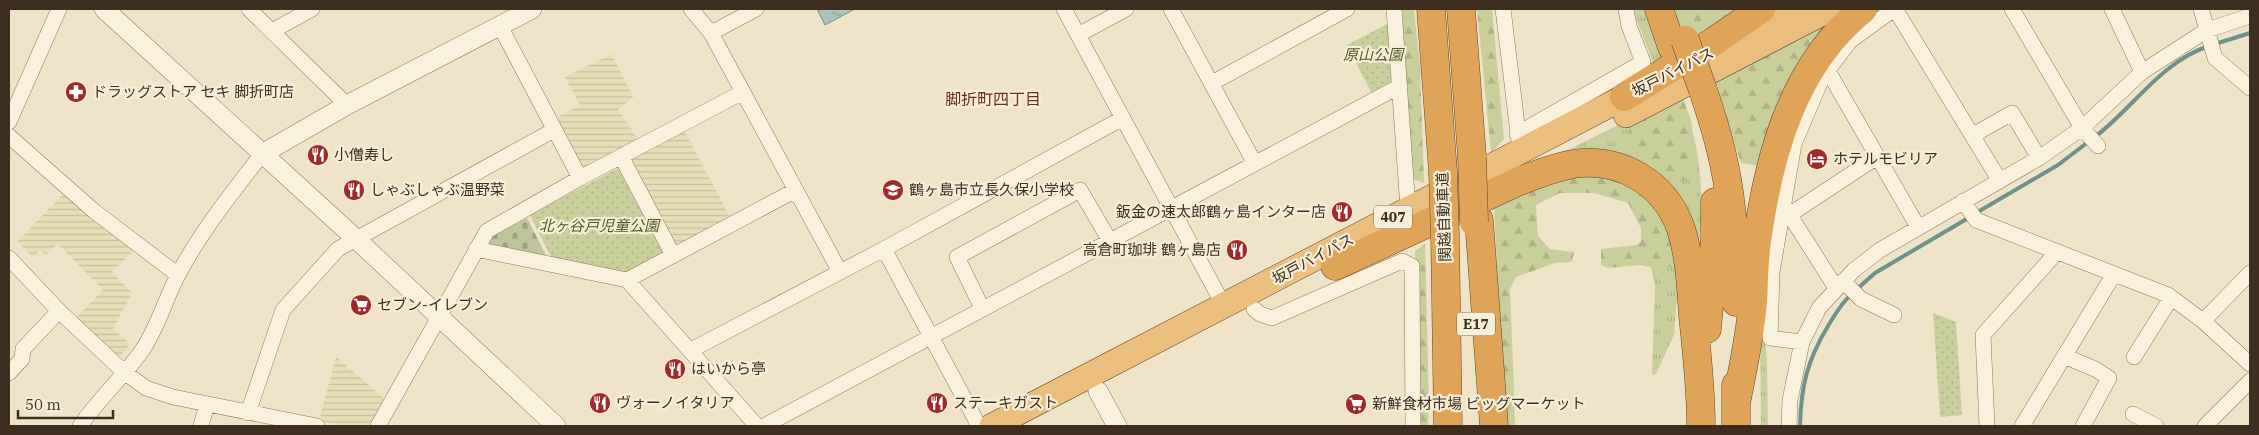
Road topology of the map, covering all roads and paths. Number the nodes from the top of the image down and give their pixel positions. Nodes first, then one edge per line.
1 (60, 9) edge
2 (104, 9) edge
3 (249, 9) edge
4 (312, 9) edge
5 (532, 9) edge
6 (690, 9) edge
7 (756, 9) edge
8 (1064, 9) edge
9 (1126, 9) edge
10 (1171, 9) edge
11 (1348, 9) edge
12 (1394, 9) edge
13 (1431, 9) edge
14 (1461, 9) edge
15 (1503, 9) edge
16 (1626, 9) edge
17 (1659, 9) edge
18 (1675, 9) edge
19 (1761, 9) edge
20 (1795, 9) edge
21 (1830, 9) edge
22 (1863, 9) edge
23 (1894, 9) edge
24 (2012, 9) edge
25 (2112, 9) edge
26 (2201, 9) edge
27 (2250, 16) edge
28 (500, 26) junction
29 (2207, 30) junction
30 (272, 31) junction
31 (711, 33) junction
32 (1078, 35) junction
33 (1679, 44) junction
34 (1828, 70) junction
35 (2142, 72) junction
36 (1212, 83) junction
37 (1400, 86) junction
38 (2250, 88) edge
39 (743, 92) junction
40 (1697, 93) junction
41 (1624, 97) junction
42 (347, 105) junction
43 (1123, 118) junction
44 (9, 122) edge
45 (2082, 128) junction
46 (554, 130) junction
47 (1973, 135) junction
48 (9, 136) edge
49 (1519, 142) junction
50 (2098, 146) dead end
51 (262, 154) junction
52 (621, 156) junction
53 (1877, 157) junction
54 (2039, 158) junction
55 (1254, 162) junction
56 (580, 178) junction
57 (2000, 181) junction
58 (796, 190) junction
59 (1963, 201) junction
60 (1172, 207) junction
61 (1408, 209) junction
62 (1786, 210) junction
63 (1476, 221) junction
64 (1918, 227) junction
65 (355, 238) junction
66 (1110, 241) junction
67 (884, 249) junction
68 (476, 250) junction
69 (2057, 252) junction
70 (673, 255) junction
71 (11, 264) edge
72 (1335, 266) junction
73 (840, 272) junction
74 (2250, 273) edge
75 (2114, 274) junction
76 (178, 275) junction
77 (627, 280) junction
78 (1839, 285) junction
79 (2172, 298) junction
80 (1224, 306) junction
81 (982, 308) junction
82 (1254, 309) junction
83 (59, 311) junction
84 (1894, 314) dead end
85 (438, 318) junction
86 (2203, 321) junction
87 (931, 335) junction
88 (1802, 342) junction
89 (691, 350) junction
90 (2064, 356) junction
91 (2134, 357) dead end
92 (2250, 364) edge
93 (124, 372) junction
94 (9, 373) edge
95 (2250, 381) edge
96 (1098, 391) junction
97 (207, 404) junction
98 (248, 413) junction
99 (1701, 414) edge
100 (1736, 414) edge
101 (2133, 414) dead end
102 (292, 424) edge
103 (80, 426) edge
104 (201, 426) edge
105 (317, 426) edge
106 (378, 426) edge
107 (556, 426) edge
108 (757, 426) edge
109 (764, 426) edge
110 (979, 426) edge
111 (992, 426) edge
112 (1029, 426) edge
113 (1117, 426) edge
114 (1413, 426) edge
115 (1448, 426) edge
116 (1477, 426) edge
117 (1494, 426) edge
118 (1789, 426) edge
119 (1987, 426) edge
120 (2022, 426) edge
121 (2083, 426) edge
122 (2156, 426) edge
123 (2205, 426) edge

1 - 44 street
2 - 51 street
3 - 30 street
4 - 30 street
5 - 28 street
6 - 31 street
7 - 31 street
8 - 32 street
9 - 32 street
10 - 36 street
11 - 36 street
12 - 37 street
13 - 115 highway, 関越自動車道 / E17, bridge
14 - 63 highway, 関越自動車道 / E17, bridge
15 - 49 street
16 - 49 street
17 - 33 highway
18 - 33 highway
19 - 41 highway
20 - 41 highway, 坂戸バイパス / 407
21 - 72 highway, 坂戸バイパス / 407
22 - 100 highway
23 - 34 street
23 - 47 street
24 - 45 street
25 - 35 street
26 - 29 street
27 - 29 street
28 - 42 street
28 - 46 street
29 - 35 street
29 - 38 street
30 - 42 street
31 - 39 street
32 - 43 street
33 - 40 highway, bridge
34 - 53 street
34 - 62 street
35 - 45 street
36 - 55 street
37 - 55 street
37 - 61 street
39 - 52 street
39 - 58 street
40 - 99 highway
40 - 100 highway
41 - 49 highway, 坂戸バイパス / 407
42 - 51 street
43 - 60 street
43 - 67 street
45 - 50 street
45 - 54 street
46 - 56 street
46 - 65 street
47 - 54 street
47 - 57 street
48 - 76 street
49 - 61 highway, 坂戸バイパス / 407
51 - 65 street
51 - 76 street
52 - 56 street
52 - 70 street
53 - 62 street
53 - 64 street
54 - 57 street
55 - 60 street
56 - 68 street
57 - 59 street
58 - 70 street
58 - 73 street
59 - 64 street
59 - 69 street
60 - 66 street
60 - 80 street
61 - 80 highway, 坂戸バイパス / 407
62 - 78 street
62 - 88 street
63 - 116 highway, 関越自動車道 / E17
63 - 117 highway
64 - 78 street
65 - 85 street
65 - 98 street
66 - 81 street
66 - 81 street
67 - 73 street
67 - 87 street
68 - 77 street
68 - 85 street
69 - 75 street
69 - 119 street
70 - 77 street
71 - 83 street
72 - 82 highway, 坂戸バイパス / 407
72 - 99 highway
73 - 89 street
74 - 86 street
75 - 79 street
75 - 90 street
76 - 93 street
77 - 89 street
78 - 84 street
78 - 88 street
79 - 86 street
79 - 91 street
80 - 111 highway, 坂戸バイパス / 407
81 - 87 street
82 - 96 highway, 坂戸バイパス / 407
82 - 114 street
83 - 93 street
83 - 94 street
85 - 106 street
85 - 107 street
86 - 92 street
87 - 109 street
87 - 110 street
88 - 118 street
89 - 108 street
90 - 120 street
90 - 121 street
93 - 97 street
93 - 103 street
95 - 123 street
96 - 112 highway, 坂戸バイパス / 407
96 - 113 street
97 - 98 street
97 - 104 street
98 - 102 street
101 - 122 street
102 - 105 street

